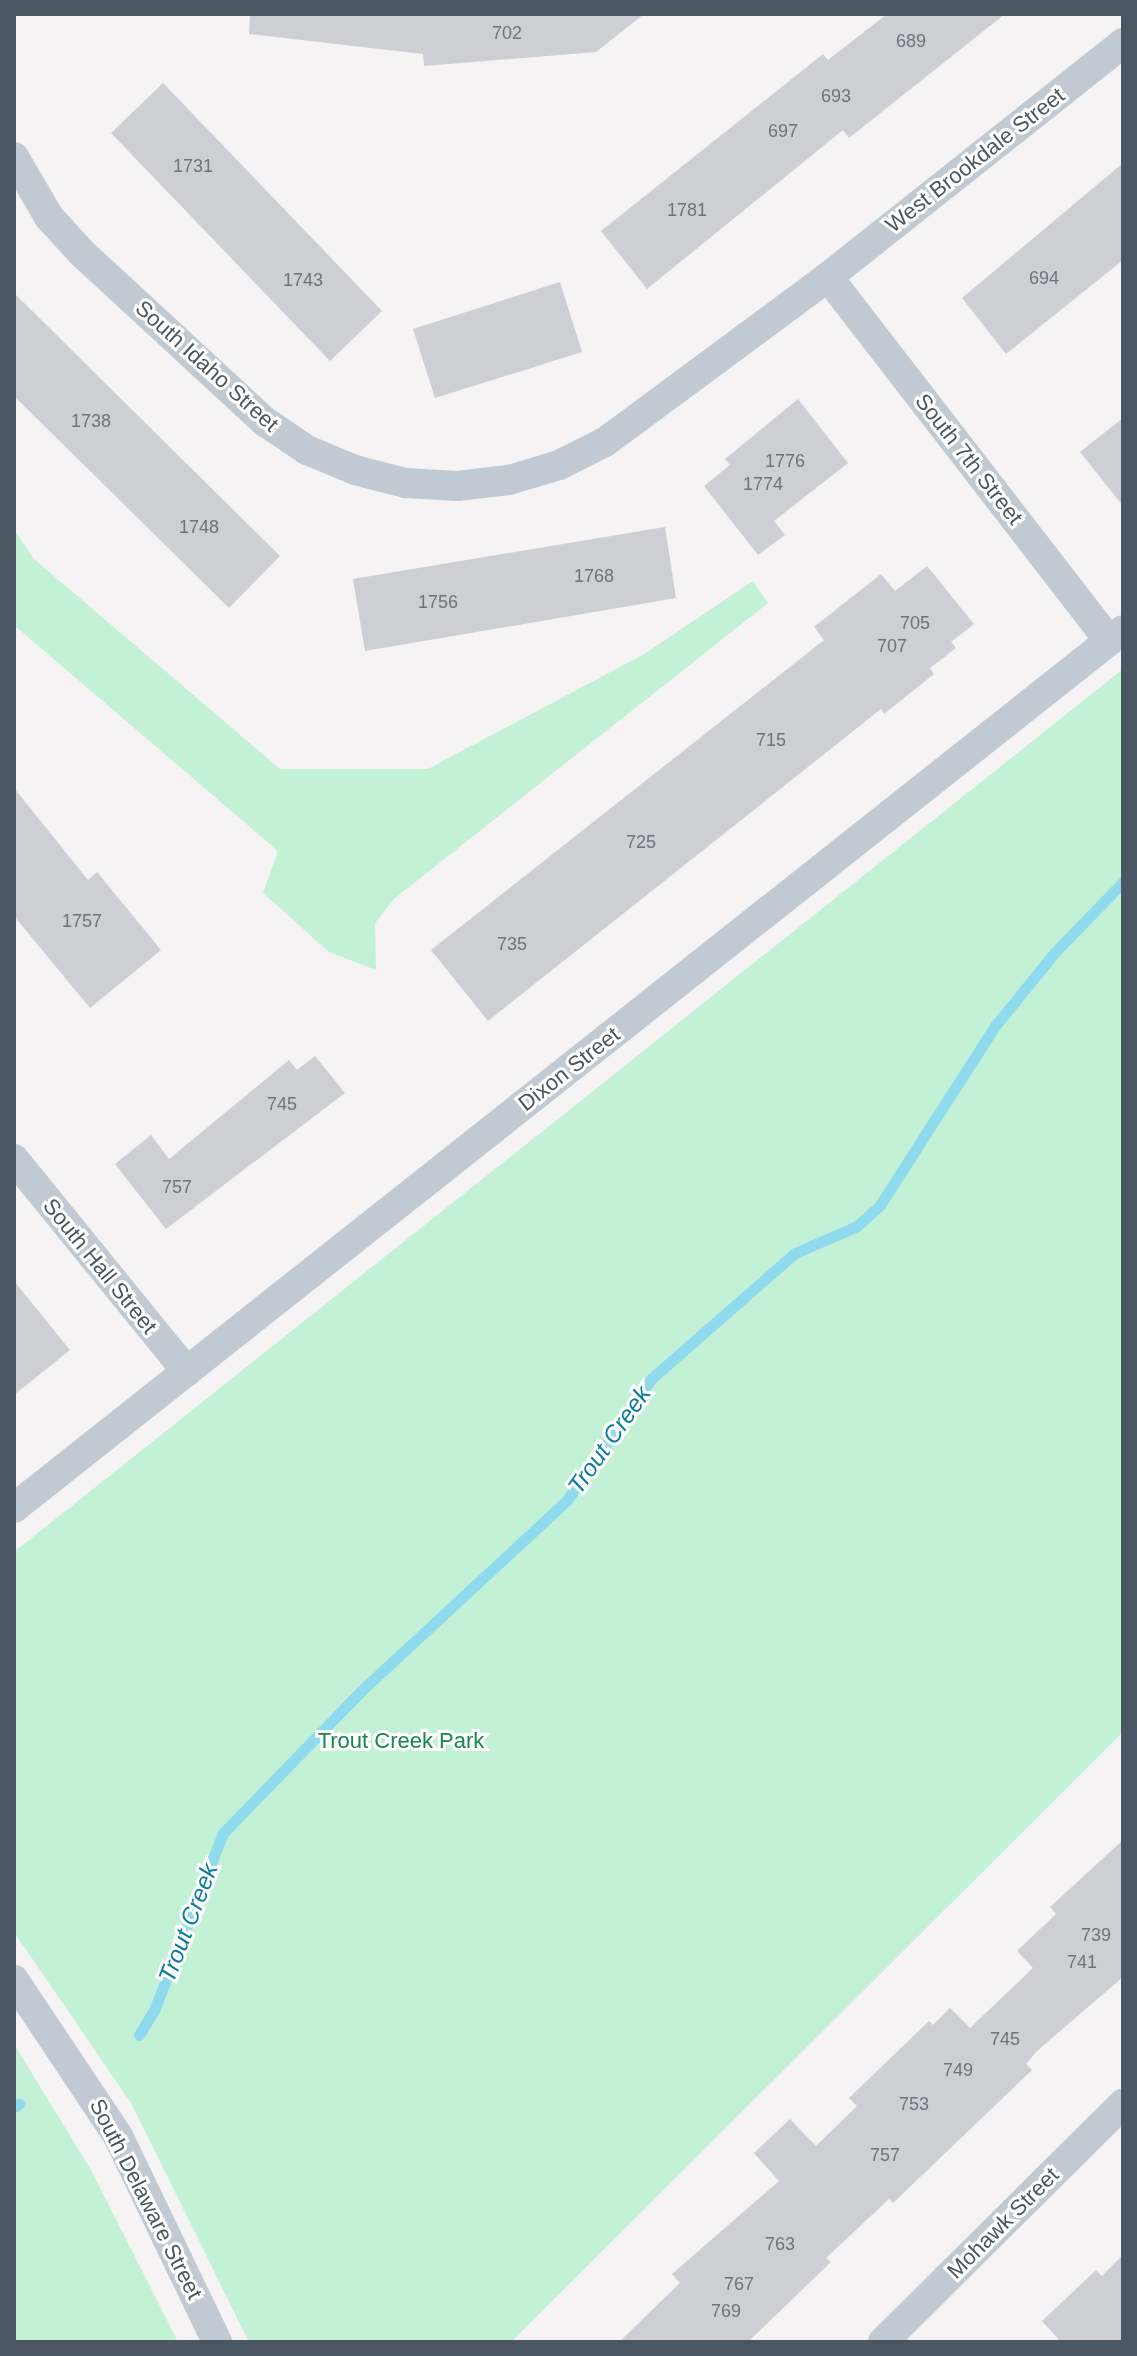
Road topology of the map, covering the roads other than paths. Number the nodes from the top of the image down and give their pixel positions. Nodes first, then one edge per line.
1 (1123, 43) edge
2 (14, 157) edge
3 (828, 277) junction
4 (1116, 636) edge
5 (14, 1159) edge
6 (187, 1372) junction
7 (14, 1508) edge
8 (14, 1980) edge
9 (1123, 2104) edge
10 (217, 2342) edge
11 (883, 2342) edge

1 - 3 street, West Brookdale Street
2 - 3 street, South Idaho Street
3 - 4 street, South 7th Street
4 - 6 street, Dixon Street
5 - 6 street, South Hall Street
6 - 7 street, Dixon Street
8 - 10 street, South Delaware Street
9 - 11 street, Mohawk Street

